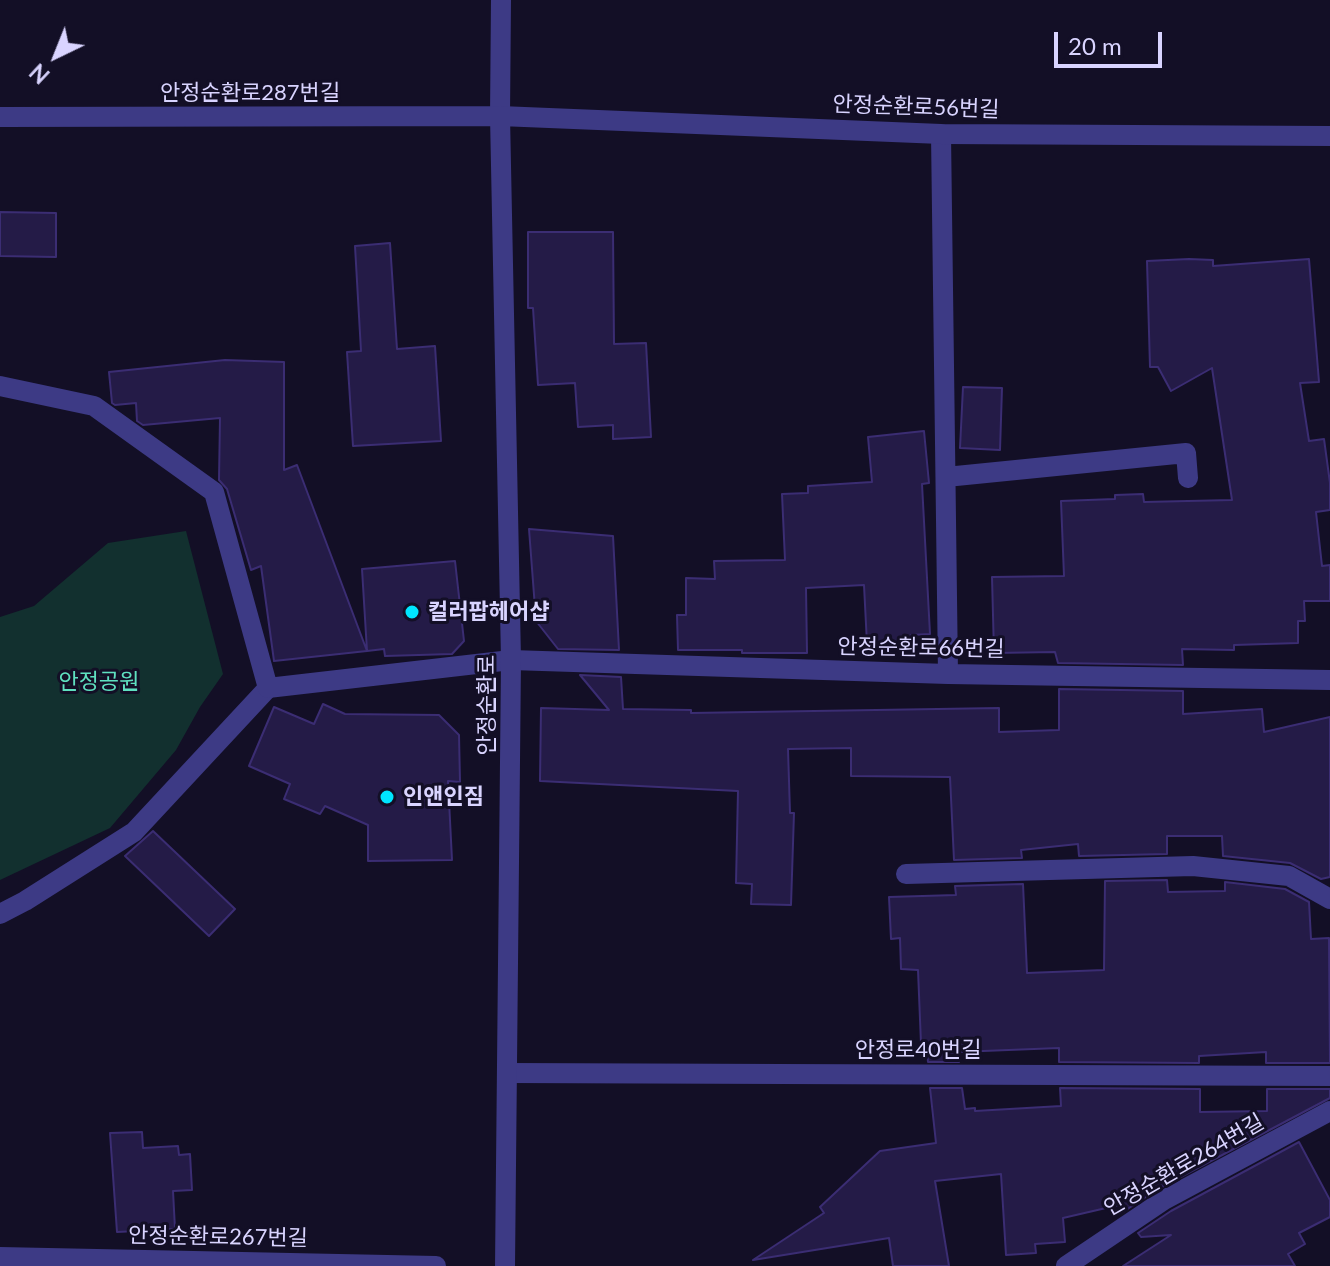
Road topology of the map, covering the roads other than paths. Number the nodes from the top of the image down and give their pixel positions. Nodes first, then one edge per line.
1 (501, 0) edge
2 (500, 116) junction
3 (0, 117) edge
4 (941, 134) junction
5 (1330, 136) edge
6 (0, 386) edge
7 (946, 477) junction
8 (1188, 478) dead end
9 (511, 660) junction
10 (948, 674) junction
11 (1330, 680) edge
12 (268, 688) junction
13 (906, 874) dead end
14 (1330, 899) edge
15 (0, 914) edge
16 (507, 1073) junction
17 (1330, 1076) edge
18 (1330, 1111) edge
19 (0, 1257) edge
20 (436, 1266) edge
21 (505, 1266) edge
22 (1066, 1266) edge

1 - 2 street, 안정순환로
2 - 3 street, 안정순환로287번길
2 - 4 street, 안정순환로56번길
2 - 9 street, 안정순환로
4 - 5 street, 안정순환로56번길
4 - 7 street
6 - 12 street
7 - 8 street
7 - 10 street
9 - 10 street, 안정순환로66번길
9 - 12 street, 안정순환로66번길
9 - 16 street, 안정순환로
10 - 11 street, 안정순환로66번길
12 - 15 street
13 - 14 street
16 - 17 street, 안정로40번길
16 - 21 street, 안정순환로
18 - 22 street, 안정순환로264번길
19 - 20 street, 안정순환로267번길

